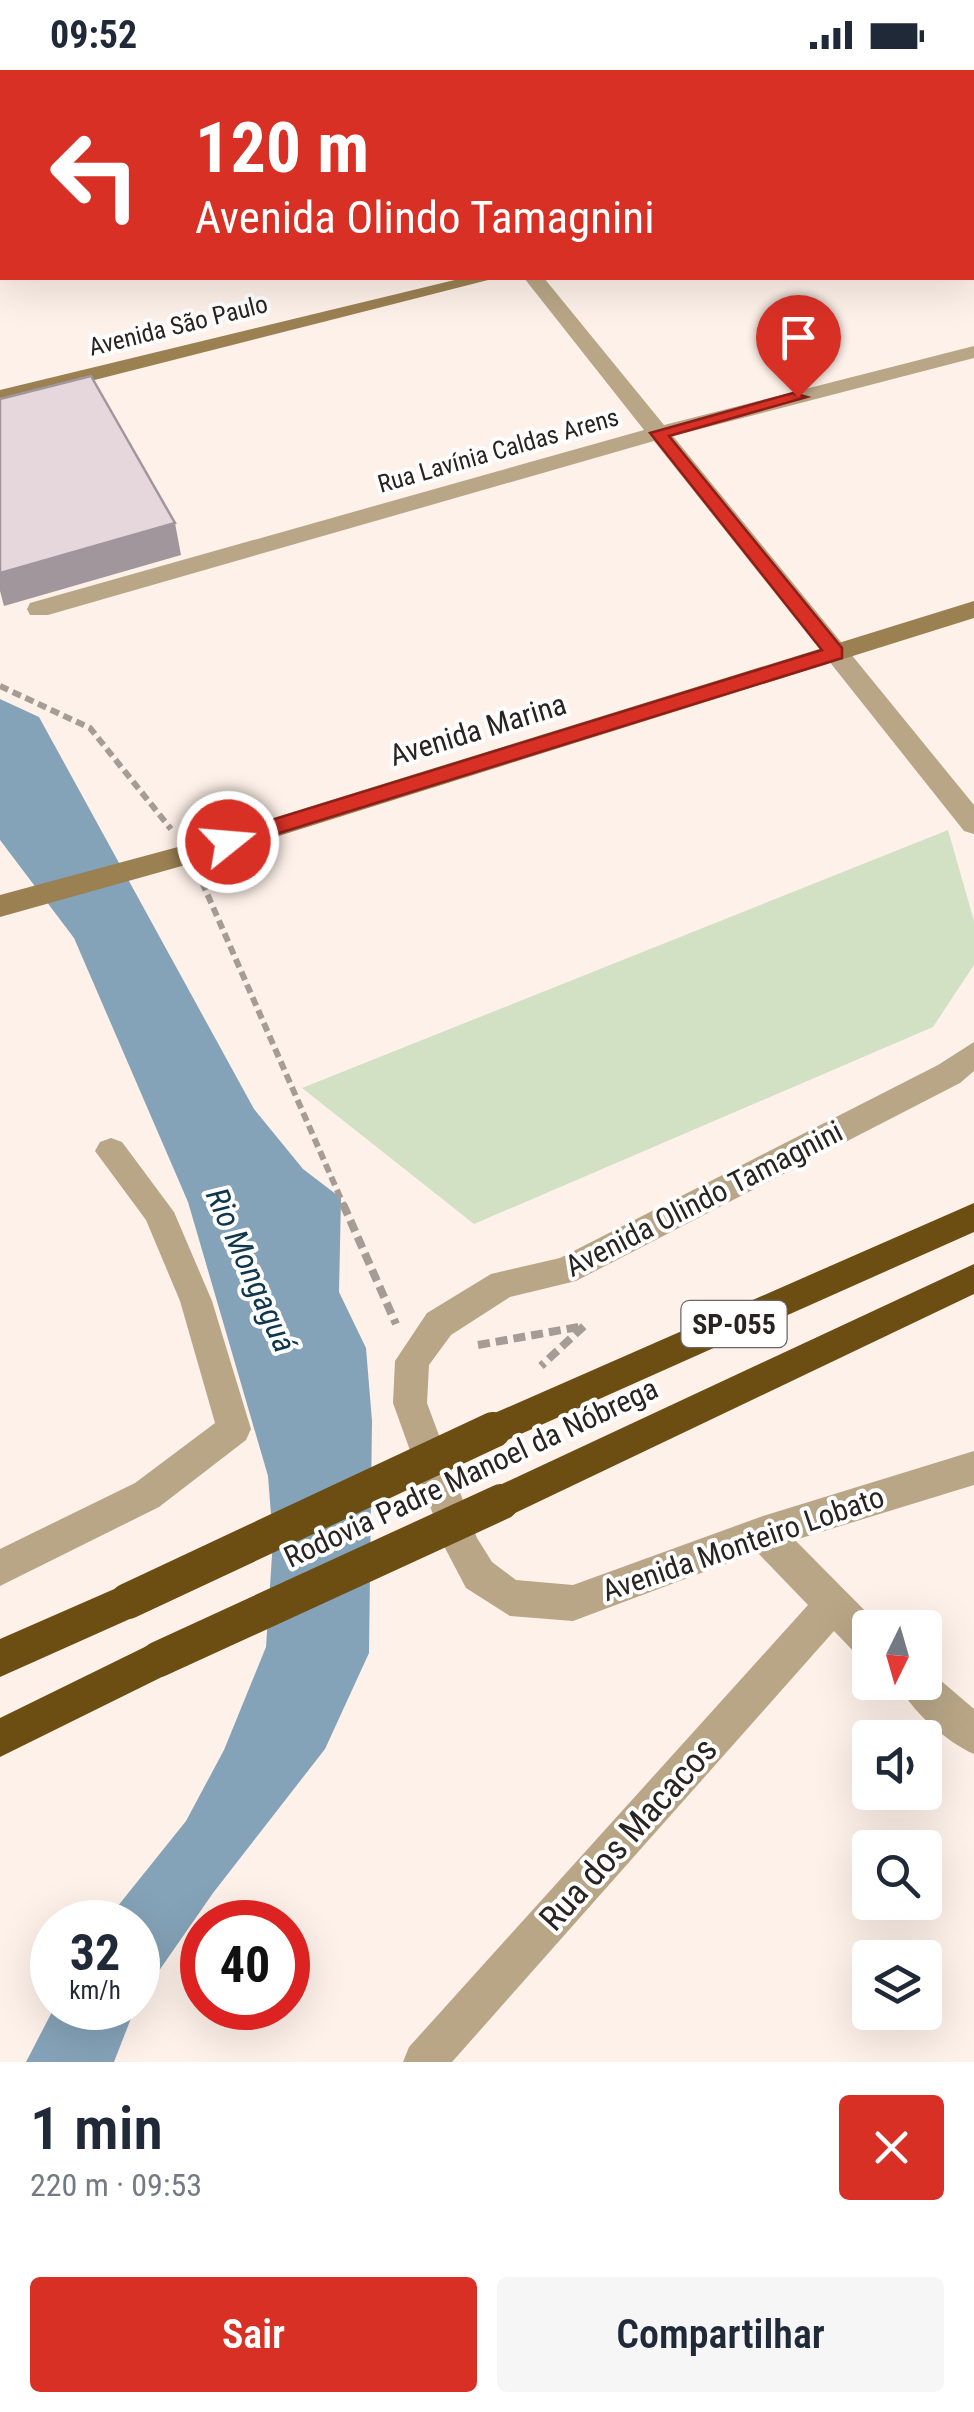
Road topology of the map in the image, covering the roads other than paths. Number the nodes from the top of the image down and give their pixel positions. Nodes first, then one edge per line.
1 (478, 280) edge
2 (536, 280) edge
3 (974, 352) edge
4 (0, 397) edge
5 (658, 433) junction
6 (39, 609) dead end
7 (974, 610) edge
8 (835, 653) junction
9 (974, 824) edge
10 (0, 906) edge
11 (974, 1054) edge
12 (110, 1151) dead end
13 (974, 1217) edge
14 (974, 1278) edge
15 (974, 1468) edge
16 (763, 1533) junction
17 (0, 1568) edge
18 (510, 1598) joint
19 (832, 1607) junction
20 (852, 1625) edge
21 (0, 1658) edge
22 (936, 1700) edge
23 (974, 1735) edge
24 (0, 1738) edge
25 (424, 2062) edge

1 - 4 street, Avenida São Paulo
2 - 5 street
3 - 5 street, Rua Lavínia Caldas Arens
5 - 6 street, Rua Lavínia Caldas Arens
5 - 8 street
7 - 8 street, Avenida Marina
8 - 9 street
8 - 10 street, Avenida Marina
11 - 18 street, Avenida Olindo Tamagnini
12 - 17 street
13 - 21 highway, Rodovia Padre Manoel da Nóbrega / SP-055, bridge
14 - 24 highway, Rodovia Padre Manoel da Nóbrega / SP-055, bridge
15 - 16 street, Avenida Monteiro Lobato
16 - 18 street, Avenida Monteiro Lobato
16 - 19 street
19 - 20 street
19 - 25 street, Rua dos Macacos
22 - 23 street

